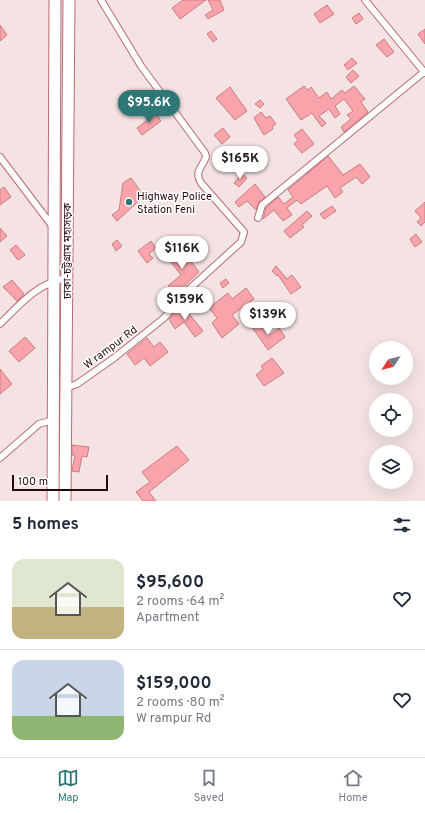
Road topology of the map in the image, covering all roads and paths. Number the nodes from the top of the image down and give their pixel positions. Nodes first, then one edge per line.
1 (55, 0) edge
2 (69, 0) edge
3 (101, 0) edge
4 (365, 0) edge
5 (424, 73) edge
6 (0, 157) edge
7 (258, 218) dead end
8 (53, 226) junction
9 (66, 278) junction
10 (54, 280) junction
11 (1, 320) edge
12 (66, 388) junction
13 (52, 420) junction
14 (0, 458) edge
15 (53, 501) edge
16 (64, 501) edge

1 - 8 highway, ঢাকা-চট্টগ্রাম মহাসড়ক
2 - 9 highway, ঢাকা-চট্টগ্রাম মহাসড়ক
3 - 12 street, W rampur Rd
4 - 5 street
5 - 7 street
6 - 8 street
8 - 10 highway, ঢাকা-চট্টগ্রাম মহাসড়ক
9 - 10 street
9 - 12 highway, ঢাকা-চট্টগ্রাম মহাসড়ক
10 - 11 street
10 - 13 highway, ঢাকা-চট্টগ্রাম মহাসড়ক
12 - 16 highway, ঢাকা-চট্টগ্রাম মহাসড়ক
13 - 14 street
13 - 15 highway, ঢাকা-চট্টগ্রাম মহাসড়ক

